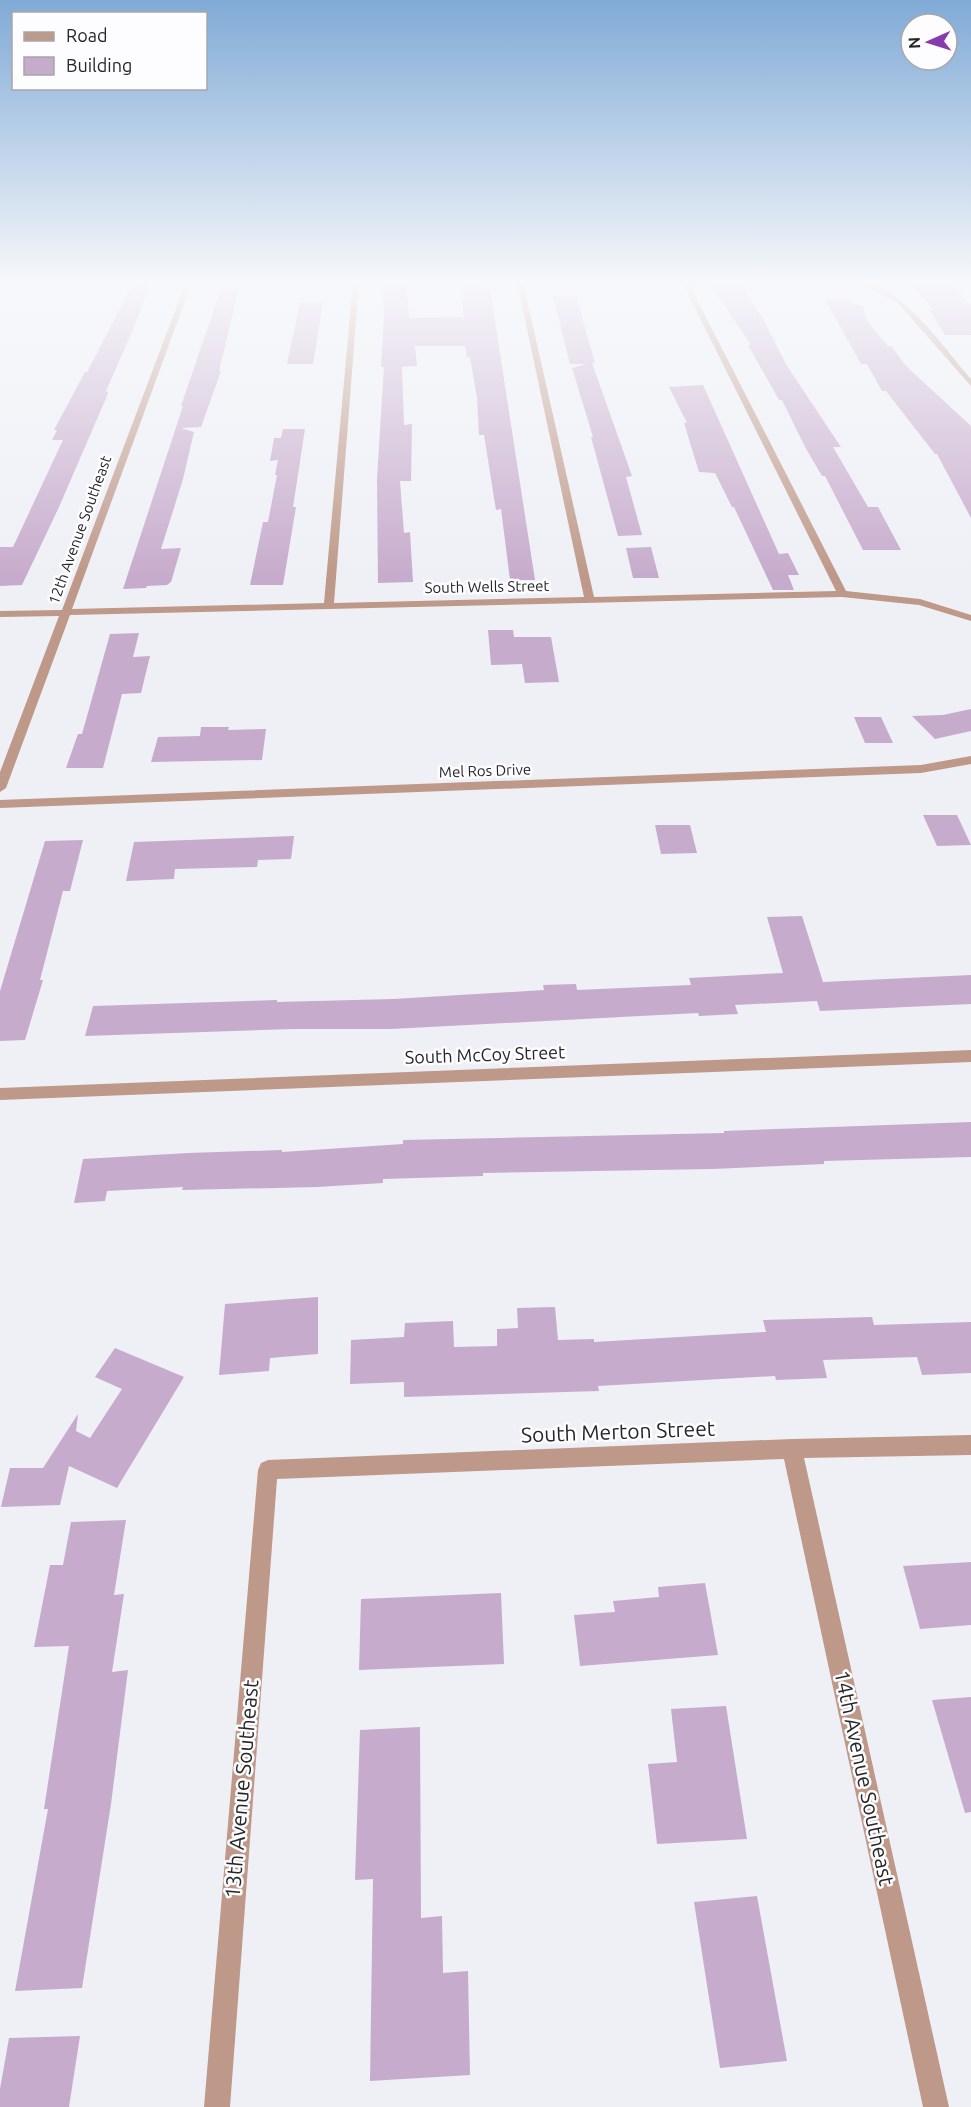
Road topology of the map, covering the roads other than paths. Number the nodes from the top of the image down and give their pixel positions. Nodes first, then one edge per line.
1 (152, 380) edge
2 (348, 380) edge
3 (541, 380) edge
4 (734, 380) edge
5 (842, 594) junction
6 (590, 600) junction
7 (329, 606) junction
8 (65, 613) junction
9 (0, 614) edge
10 (971, 618) edge
11 (971, 760) edge
12 (0, 788) edge
13 (0, 804) edge
14 (971, 1056) edge
15 (0, 1094) edge
16 (971, 1445) edge
17 (792, 1449) junction
18 (268, 1470) joint
19 (217, 2107) edge
20 (936, 2107) edge

1 - 8 street, 12th Avenue Southeast
2 - 7 street
3 - 6 street
4 - 5 street
5 - 6 street, South Wells Street
5 - 10 street, South Wells Street
6 - 7 street, South Wells Street
7 - 8 street, South Wells Street
8 - 9 street, South Wells Street
8 - 12 street, 12th Avenue Southeast
11 - 13 street, Mel Ros Drive
14 - 15 street, South McCoy Street
16 - 17 street, South Merton Street
17 - 18 street, South Merton Street
17 - 20 street, 14th Avenue Southeast
18 - 19 street, 13th Avenue Southeast

